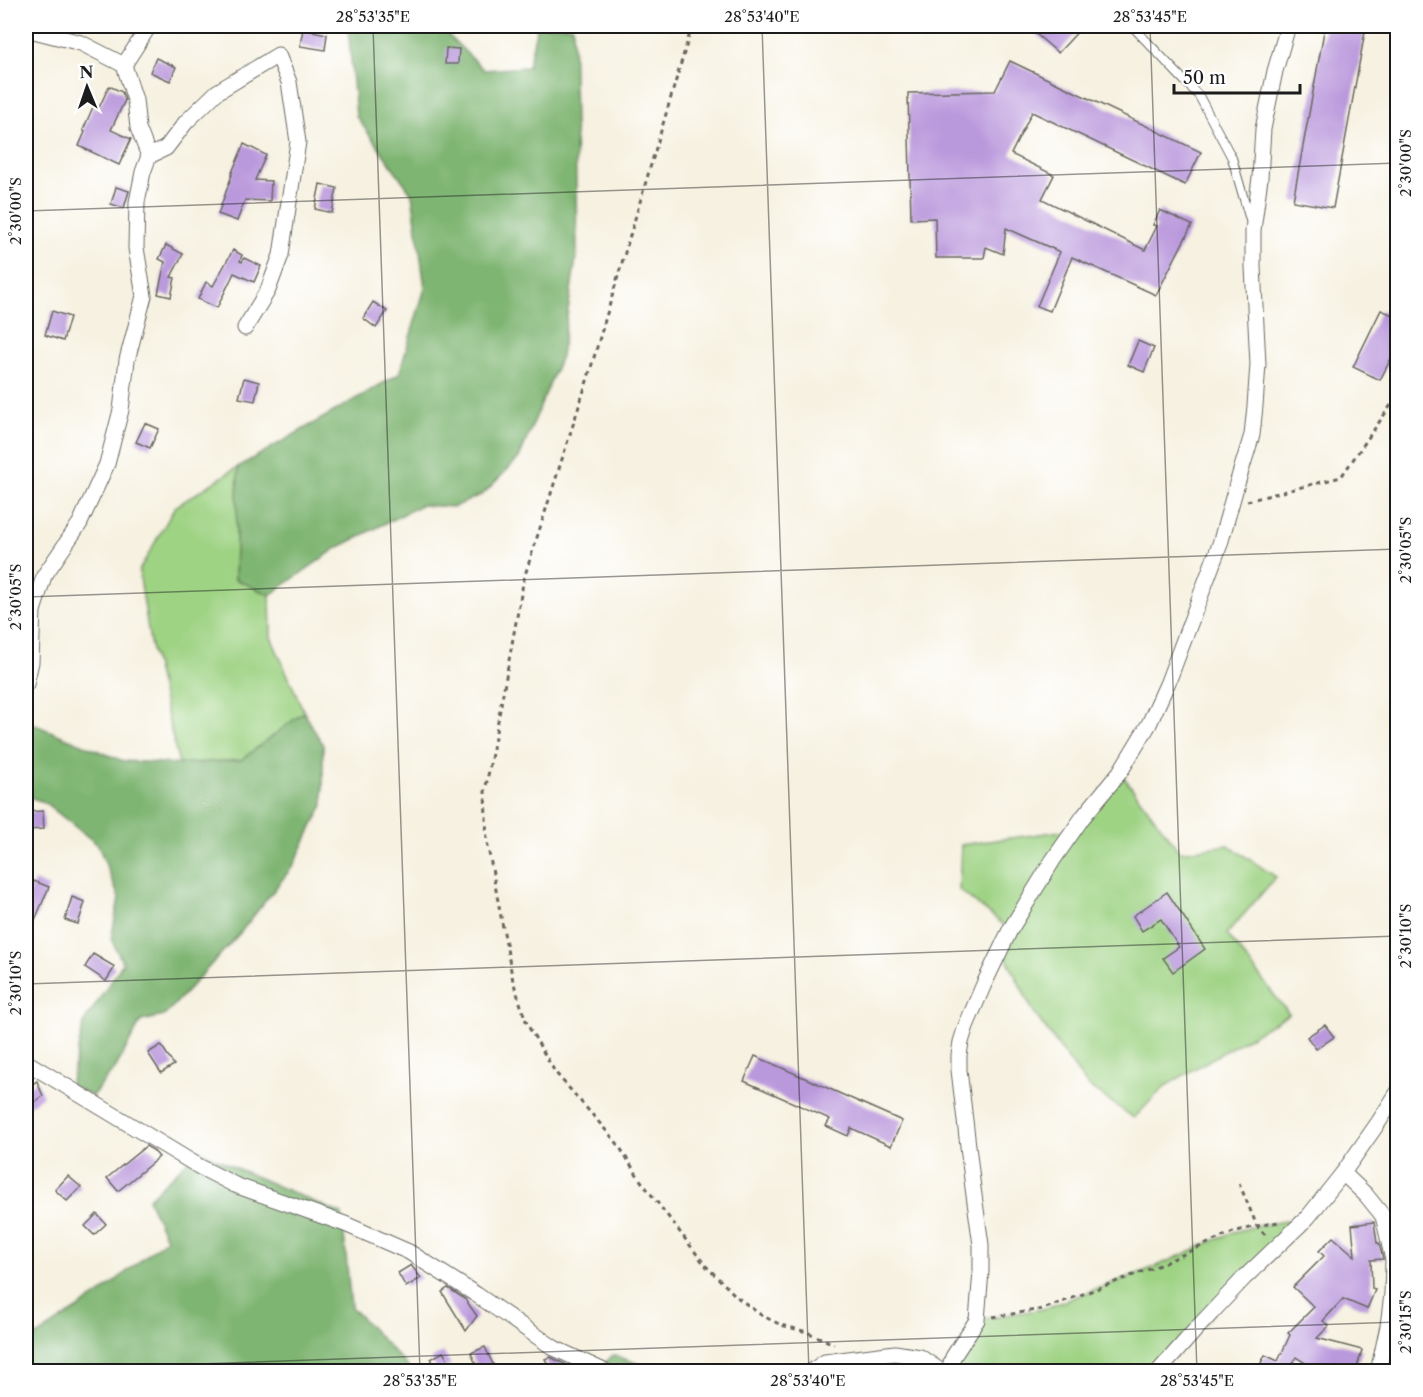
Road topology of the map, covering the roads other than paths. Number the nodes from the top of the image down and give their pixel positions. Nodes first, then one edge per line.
1 (149, 26) edge
2 (1132, 26) edge
3 (1288, 26) edge
4 (26, 29) edge
5 (124, 65) junction
6 (149, 156) junction
7 (1253, 230) junction
8 (245, 328) dead end
9 (26, 684) edge
10 (26, 1062) edge
11 (1398, 1092) edge
12 (1343, 1173) junction
13 (606, 1371) edge
14 (810, 1371) edge
15 (942, 1371) edge
16 (948, 1371) edge
17 (1158, 1371) edge
18 (1378, 1371) edge

1 - 5 street
2 - 7 lane
3 - 7 street
4 - 5 street
5 - 6 street
6 - 8 street
6 - 9 street
7 - 16 street
10 - 13 street
11 - 12 street
12 - 17 street
12 - 18 street
14 - 15 street

